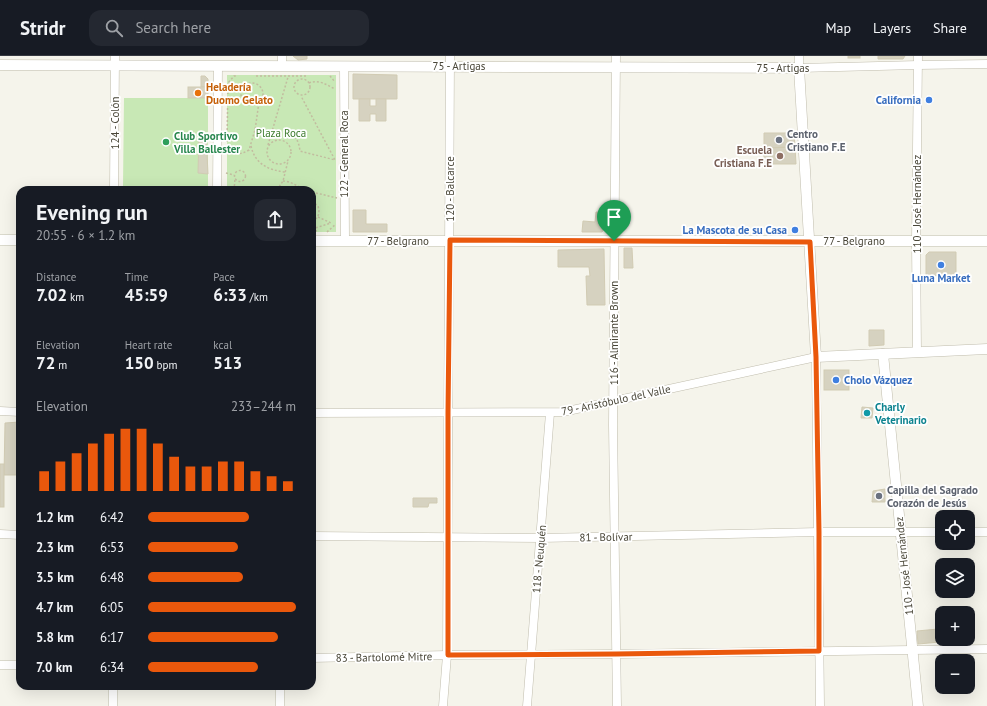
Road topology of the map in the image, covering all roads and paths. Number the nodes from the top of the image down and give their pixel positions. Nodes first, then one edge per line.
1 (616, 56) edge
2 (799, 56) edge
3 (115, 60) edge
4 (918, 60) edge
5 (282, 61) edge
6 (450, 61) edge
7 (987, 64) edge
8 (0, 65) edge
9 (218, 66) junction
10 (616, 66) junction
11 (344, 67) junction
12 (800, 68) junction
13 (242, 76) dead end
14 (250, 76) dead end
15 (310, 76) dead end
16 (324, 76) dead end
17 (288, 77) junction
18 (228, 83) junction
19 (309, 83) junction
20 (339, 87) dead end
21 (242, 90) junction
22 (339, 91) dead end
23 (302, 96) junction
24 (259, 102) junction
25 (272, 133) junction
26 (227, 145) junction
27 (251, 145) junction
28 (268, 147) junction
29 (226, 152) dead end
30 (289, 159) junction
31 (285, 172) junction
32 (234, 175) junction
33 (226, 179) dead end
34 (235, 179) junction
35 (283, 181) junction
36 (295, 185) edge
37 (114, 186) edge
38 (217, 186) edge
39 (234, 186) edge
40 (280, 186) edge
41 (316, 193) edge
42 (338, 198) dead end
43 (316, 204) edge
44 (318, 216) joint
45 (338, 222) dead end
46 (316, 228) edge
47 (324, 234) dead end
48 (0, 240) edge
49 (16, 240) edge
50 (450, 240) junction
51 (316, 241) edge
52 (345, 241) junction
53 (614, 241) junction
54 (916, 241) junction
55 (987, 241) edge
56 (810, 242) junction
57 (987, 349) edge
58 (917, 352) junction
59 (883, 354) junction
60 (816, 357) junction
61 (614, 401) junction
62 (0, 411) edge
63 (16, 412) edge
64 (316, 413) edge
65 (448, 413) junction
66 (550, 413) junction
67 (819, 532) junction
68 (900, 532) junction
69 (935, 532) edge
70 (975, 532) edge
71 (987, 532) edge
72 (0, 534) edge
73 (16, 535) edge
74 (316, 536) edge
75 (614, 536) junction
76 (448, 537) junction
77 (541, 538) junction
78 (987, 649) edge
79 (912, 650) junction
80 (819, 651) junction
81 (616, 654) junction
82 (448, 655) junction
83 (531, 655) junction
84 (316, 658) edge
85 (0, 665) edge
86 (16, 665) edge
87 (113, 690) edge
88 (280, 690) edge
89 (113, 706) edge
90 (280, 706) edge
91 (443, 706) edge
92 (527, 706) edge
93 (617, 706) edge
94 (820, 706) edge
95 (918, 706) edge

1 - 10 street, 116 - Almirante Brown
2 - 12 street
3 - 8 street, 75 - Artigas
3 - 9 street, 75 - Artigas
3 - 37 street, 124 - Colón
4 - 7 street, 75 - Artigas
4 - 12 street, 75 - Artigas
4 - 54 street, 110 - José Hernández
5 - 9 street, 75 - Artigas
5 - 11 street, 75 - Artigas
6 - 10 street, 75 - Artigas
6 - 11 street, 75 - Artigas
6 - 50 street, 120 - Balcarce
9 - 38 street
10 - 12 street, 75 - Artigas
10 - 53 street, 116 - Almirante Brown
11 - 52 street, 122 - General Roca
12 - 56 street
13 - 18 path
14 - 17 path
15 - 17 path
16 - 20 path
17 - 25 path
18 - 21 path
18 - 26 path
19 - 22 path
19 - 23 path
19 - 23 path
21 - 24 path
21 - 24 path
23 - 25 path
24 - 27 path
25 - 28 path
26 - 27 path
26 - 29 path
27 - 31 path
28 - 30 path
28 - 30 path
30 - 31 path
31 - 35 path
32 - 33 path
32 - 34 path
32 - 34 path
34 - 39 path
35 - 36 path
35 - 40 path
41 - 42 path
43 - 44 path
44 - 46 path
45 - 47 path
48 - 49 street
50 - 52 street, 77 - Belgrano
50 - 53 street, 77 - Belgrano
50 - 65 street, 120 - Balcarce
51 - 52 street, 77 - Belgrano
53 - 56 street, 77 - Belgrano
53 - 61 street, 116 - Almirante Brown
54 - 55 street, 77 - Belgrano
54 - 56 street, 77 - Belgrano
54 - 58 street, 110 - José Hernández
56 - 60 street
57 - 58 street, 79 - Aristóbulo del Valle
58 - 59 street, 79 - Aristóbulo del Valle
59 - 60 street, 79 - Aristóbulo del Valle
59 - 68 street, 110 - José Hernández
60 - 61 street, 79 - Aristóbulo del Valle
60 - 67 street
61 - 66 street, 79 - Aristóbulo del Valle
61 - 75 street, 116 - Almirante Brown
62 - 63 street
64 - 65 street, 79 - Aristóbulo del Valle
65 - 66 street, 79 - Aristóbulo del Valle
65 - 76 street, 120 - Balcarce
66 - 77 street, 118 - Neuquén
67 - 68 street, 81 - Bolívar
67 - 75 street, 81 - Bolívar
67 - 80 street
68 - 69 street, 81 - Bolívar
68 - 79 street, 110 - José Hernández
70 - 71 street
72 - 73 street
74 - 76 street, 81 - Bolívar
75 - 77 street, 81 - Bolívar
75 - 81 street, 116 - Almirante Brown
76 - 77 street, 81 - Bolívar
76 - 82 street, 120 - Balcarce
77 - 83 street, 118 - Neuquén
78 - 79 street, 83 - Bartolomé Mitre
79 - 80 street, 83 - Bartolomé Mitre
79 - 95 street, 110 - José Hernández
80 - 81 street, 83 - Bartolomé Mitre
80 - 94 street
81 - 83 street, 83 - Bartolomé Mitre
81 - 93 street, 116 - Almirante Brown
82 - 83 street, 83 - Bartolomé Mitre
82 - 84 street, 83 - Bartolomé Mitre
82 - 91 street, 120 - Balcarce
83 - 92 street, 118 - Neuquén
85 - 86 street
87 - 89 street
88 - 90 street

